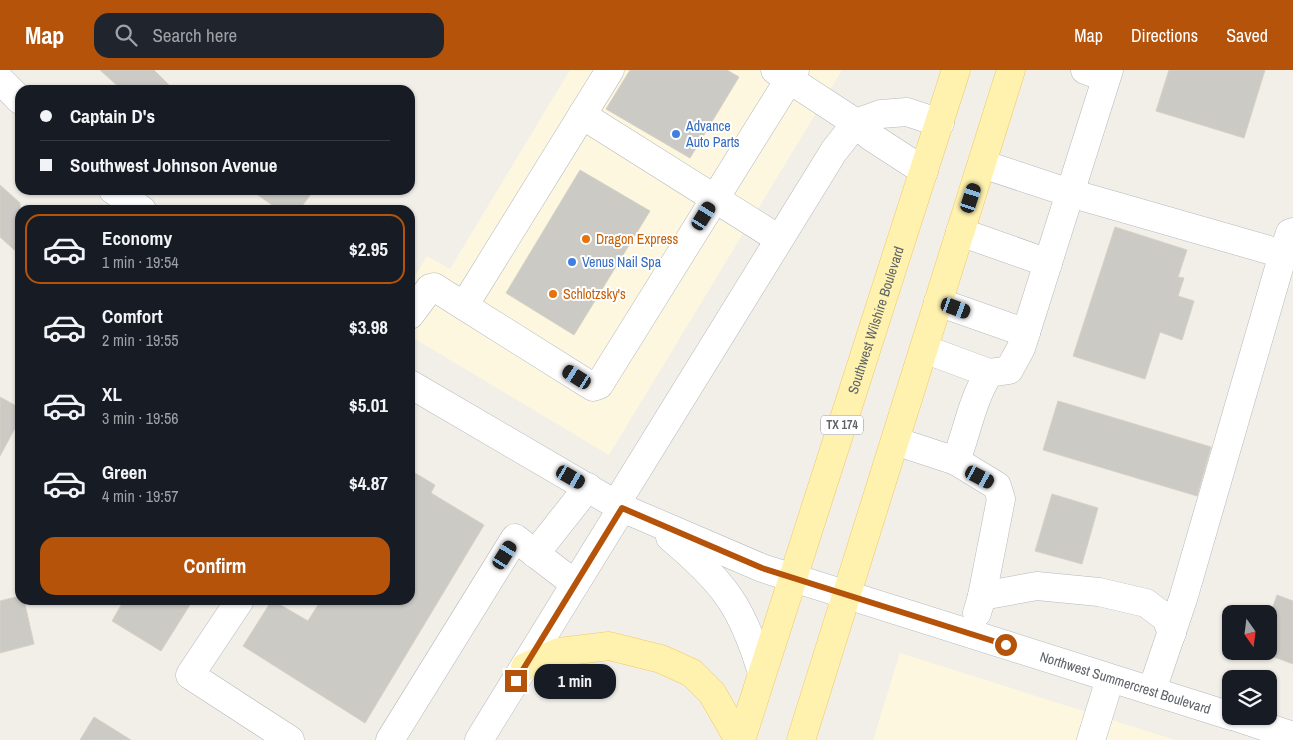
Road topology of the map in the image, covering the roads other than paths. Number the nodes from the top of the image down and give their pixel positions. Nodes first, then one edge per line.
1 (610, 70) edge
2 (956, 70) edge
3 (1011, 70) edge
4 (786, 73) edge
5 (1100, 73) edge
6 (0, 80) edge
7 (15, 95) edge
8 (582, 115) junction
9 (856, 123) junction
10 (940, 123) junction
11 (982, 164) junction
12 (924, 171) junction
13 (1070, 193) junction
14 (121, 195) edge
15 (714, 199) junction
16 (135, 205) edge
17 (960, 232) junction
18 (779, 239) junction
19 (1288, 243) edge
20 (1048, 263) junction
21 (938, 302) junction
22 (464, 306) junction
23 (415, 308) edge
24 (1026, 333) junction
25 (924, 349) junction
26 (988, 373) junction
27 (415, 387) edge
28 (895, 441) junction
29 (956, 461) junction
30 (588, 486) junction
31 (619, 506) junction
32 (647, 519) junction
33 (535, 554) junction
34 (793, 578) junction
35 (575, 584) junction
36 (847, 594) junction
37 (982, 596) junction
38 (237, 605) edge
39 (1172, 633) junction
40 (971, 634) junction
41 (525, 666) junction
42 (762, 673) junction
43 (1110, 679) junction
44 (1152, 690) junction
45 (1222, 713) edge
46 (1259, 725) edge
47 (1293, 736) edge
48 (290, 740) edge
49 (390, 740) edge
50 (479, 740) edge
51 (740, 740) edge
52 (800, 740) edge
53 (1091, 740) edge

1 - 8 street
2 - 10 main road, Southwest Wilshire Boulevard / TX 174
3 - 11 main road
4 - 9 street
4 - 15 street
5 - 13 street
6 - 7 street
8 - 15 street
8 - 22 street
9 - 10 street
9 - 12 street
9 - 18 street
10 - 12 main road, Southwest Wilshire Boulevard / TX 174
11 - 13 street
11 - 17 main road
12 - 34 main road, Southwest Wilshire Boulevard / TX 174
13 - 19 street
13 - 20 street
14 - 16 street
15 - 18 street
15 - 22 street
17 - 20 street
17 - 21 main road
18 - 31 street
19 - 39 street
20 - 24 street
21 - 24 street
21 - 25 main road
22 - 23 street
24 - 26 street
25 - 26 street
25 - 28 main road
26 - 29 street
27 - 30 street, Northwest Summercrest Boulevard
28 - 29 street
28 - 36 main road
29 - 37 street
30 - 31 street, Northwest Summercrest Boulevard
30 - 33 street
31 - 32 street, Northwest Summercrest Boulevard
31 - 35 street
32 - 34 street, Northwest Summercrest Boulevard
32 - 42 street
33 - 35 street
33 - 49 street
34 - 36 street, Northwest Summercrest Boulevard
34 - 42 main road, Southwest Wilshire Boulevard / TX 174
35 - 41 street
36 - 40 street, Northwest Summercrest Boulevard
36 - 52 main road
37 - 39 street
37 - 40 street
38 - 48 street
39 - 44 street
40 - 43 street, Northwest Summercrest Boulevard
41 - 50 street
41 - 51 main road
42 - 51 main road, Southwest Wilshire Boulevard / TX 174
43 - 44 street, Northwest Summercrest Boulevard
43 - 53 street
44 - 45 street, Northwest Summercrest Boulevard
46 - 47 street, Northwest Summercrest Boulevard

